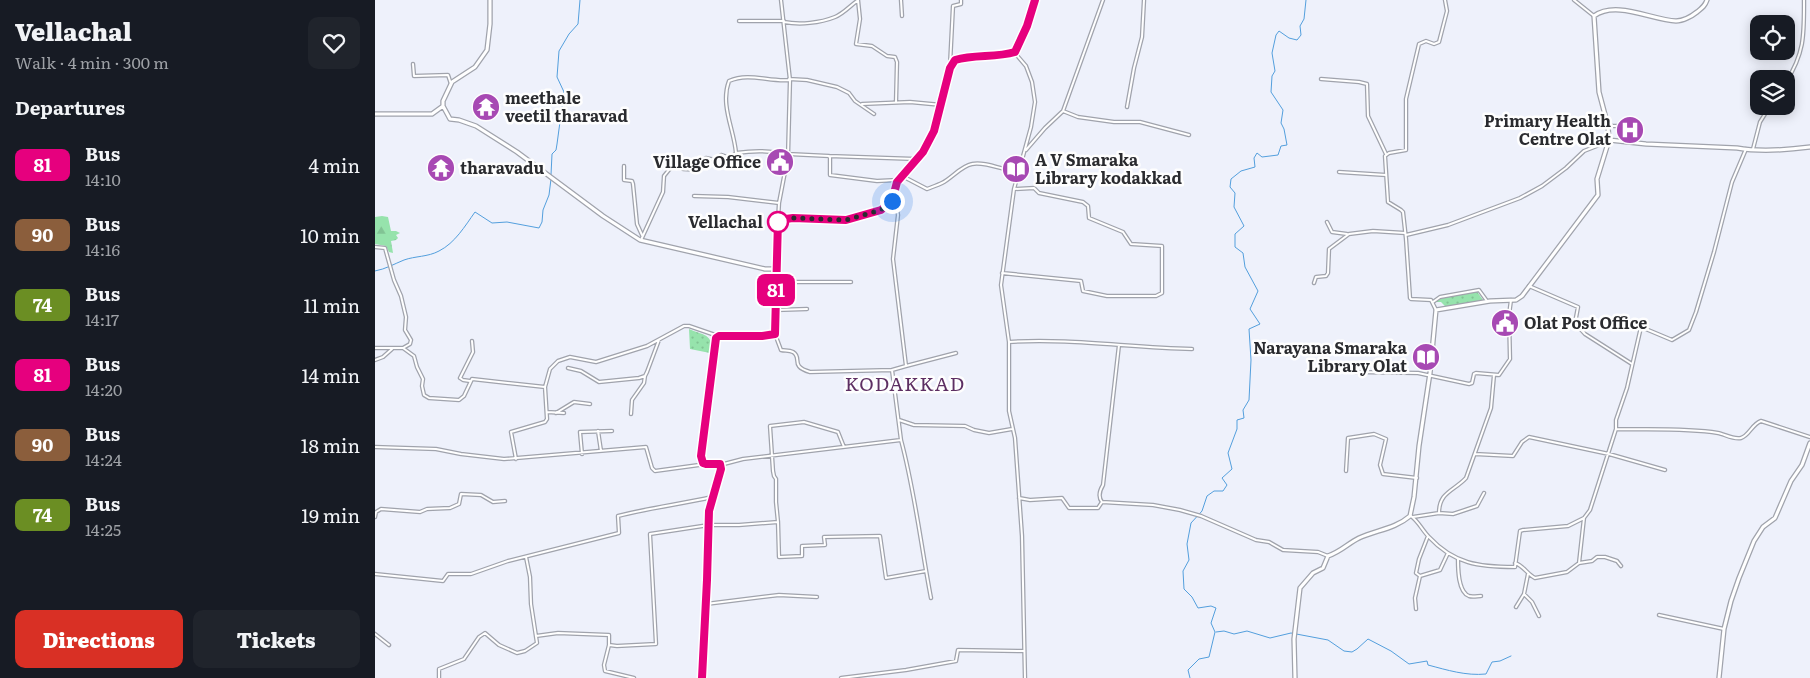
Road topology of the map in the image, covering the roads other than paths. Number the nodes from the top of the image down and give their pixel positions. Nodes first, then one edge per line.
1 (491, 0) edge
2 (781, 0) edge
3 (858, 0) edge
4 (901, 0) edge
5 (961, 0) edge
6 (1035, 0) edge
7 (1103, 0) edge
8 (1144, 0) edge
9 (1445, 0) edge
10 (1574, 0) edge
11 (1707, 0) edge
12 (1804, 0) edge
13 (902, 16) dead end
14 (1594, 16) junction
15 (739, 21) dead end
16 (784, 22) junction
17 (1015, 52) junction
18 (413, 64) dead end
19 (950, 68) junction
20 (1794, 70) edge
21 (1321, 79) dead end
22 (790, 80) junction
23 (451, 84) junction
24 (896, 102) junction
25 (860, 104) junction
26 (942, 105) junction
27 (443, 106) junction
28 (1127, 106) dead end
29 (1063, 111) junction
30 (375, 114) edge
31 (874, 114) dead end
32 (1764, 115) edge
33 (1608, 126) junction
34 (1623, 126) dead end
35 (1189, 135) dead end
36 (1609, 141) junction
37 (1810, 147) edge
38 (1753, 148) junction
39 (1746, 149) junction
40 (1025, 151) junction
41 (736, 154) junction
42 (1386, 154) junction
43 (788, 155) junction
44 (829, 156) junction
45 (918, 159) junction
46 (625, 166) dead end
47 (1019, 172) junction
48 (1339, 172) dead end
49 (1386, 175) junction
50 (901, 176) junction
51 (898, 181) junction
52 (1014, 189) junction
53 (694, 196) dead end
54 (892, 201) junction
55 (779, 203) junction
56 (778, 220) junction
57 (1327, 222) dead end
58 (1349, 234) junction
59 (1406, 234) junction
60 (642, 235) junction
61 (641, 240) junction
62 (375, 247) edge
63 (777, 269) junction
64 (1002, 273) junction
65 (776, 282) junction
66 (851, 282) dead end
67 (1315, 283) dead end
68 (1529, 286) junction
69 (1511, 300) junction
70 (1487, 301) junction
71 (1433, 302) junction
72 (807, 309) dead end
73 (776, 310) junction
74 (1435, 310) junction
75 (775, 334) junction
76 (719, 336) junction
77 (659, 340) junction
78 (472, 341) dead end
79 (1009, 342) junction
80 (1119, 345) junction
81 (375, 348) edge
82 (403, 348) junction
83 (393, 349) junction
84 (1192, 349) dead end
85 (956, 353) dead end
86 (375, 360) edge
87 (1632, 364) junction
88 (1336, 365) dead end
89 (906, 366) junction
90 (568, 368) dead end
91 (891, 370) junction
92 (1494, 375) junction
93 (645, 376) junction
94 (1429, 376) junction
95 (470, 381) junction
96 (545, 386) junction
97 (590, 404) dead end
98 (547, 412) junction
99 (556, 412) junction
100 (564, 413) dead end
101 (631, 414) dead end
102 (899, 420) junction
103 (1012, 429) junction
104 (1616, 429) junction
105 (598, 431) junction
106 (613, 431) dead end
107 (1810, 437) edge
108 (901, 440) junction
109 (1810, 442) edge
110 (375, 447) edge
111 (843, 447) junction
112 (601, 452) junction
113 (582, 454) junction
114 (1475, 454) junction
115 (1609, 454) junction
116 (771, 456) junction
117 (516, 459) junction
118 (703, 463) junction
119 (720, 465) junction
120 (1665, 470) dead end
121 (1346, 471) dead end
122 (1417, 478) junction
123 (1484, 493) dead end
124 (712, 497) junction
125 (1019, 498) junction
126 (505, 501) dead end
127 (1102, 502) junction
128 (1439, 513) junction
129 (375, 517) edge
130 (1411, 517) junction
131 (1584, 518) junction
132 (778, 522) junction
133 (709, 525) junction
134 (1428, 536) junction
135 (1448, 553) junction
136 (1328, 556) junction
137 (526, 557) junction
138 (1459, 559) junction
139 (1515, 563) junction
140 (1579, 563) junction
141 (1621, 566) dead end
142 (926, 571) junction
143 (375, 574) edge
144 (1528, 574) junction
145 (1420, 576) junction
146 (1524, 594) junction
147 (1481, 596) dead end
148 (817, 597) dead end
149 (931, 598) dead end
150 (706, 604) junction
151 (1515, 607) dead end
152 (1417, 608) dead end
153 (1659, 615) dead end
154 (1539, 616) dead end
155 (1724, 629) junction
156 (375, 634) edge
157 (536, 636) junction
158 (389, 645) dead end
159 (609, 645) junction
160 (1024, 651) junction
161 (439, 678) edge
162 (634, 678) edge
163 (702, 678) edge
164 (841, 678) edge
165 (1025, 678) edge
166 (1295, 678) edge
167 (1719, 678) edge

1 - 23 street
2 - 16 street
3 - 16 street
3 - 24 street
4 - 13 street
5 - 19 street
6 - 17 street
7 - 29 street
8 - 28 street
9 - 42 street
10 - 14 street
11 - 14 street
12 - 20 street
14 - 33 street
15 - 16 street
16 - 22 street
17 - 19 street
17 - 40 street
18 - 23 street
19 - 26 street
21 - 42 street
22 - 25 street
22 - 41 street
22 - 43 street
23 - 27 street
24 - 25 street
24 - 26 street
25 - 31 street
26 - 45 street
27 - 30 street
27 - 61 street
29 - 35 street
29 - 40 street
32 - 38 street
33 - 34 street
33 - 36 street
36 - 39 street
36 - 59 street
36 - 68 street
37 - 38 street
38 - 39 street
39 - 87 street
40 - 47 street
41 - 43 street
41 - 60 street
42 - 49 street
43 - 44 street
43 - 55 street
44 - 45 street
44 - 51 street
45 - 50 street
46 - 60 street
47 - 50 street
47 - 52 street
48 - 49 street
49 - 59 street
50 - 51 street
51 - 54 street
52 - 64 street
52 - 64 street
53 - 55 street
54 - 56 street
54 - 89 street
55 - 56 street
56 - 63 street
57 - 58 street
58 - 59 street
58 - 67 street
59 - 71 street
60 - 61 street
61 - 63 street
62 - 82 street
63 - 65 street
64 - 79 street
65 - 66 street
65 - 73 street
68 - 69 street
68 - 87 street
69 - 70 street
69 - 92 street
70 - 71 street
70 - 74 street
71 - 74 street
72 - 73 street
73 - 75 street
74 - 94 street
75 - 76 street
75 - 91 street
76 - 77 street
76 - 118 street
77 - 93 street
77 - 96 street
78 - 95 street
79 - 80 street
79 - 103 street
80 - 84 street
80 - 127 street
81 - 83 street
82 - 83 street
82 - 95 street
83 - 86 street
85 - 89 street
87 - 104 street
88 - 94 street
89 - 91 street
90 - 93 street
91 - 102 street
92 - 94 street
92 - 114 street
93 - 101 street
94 - 122 street
95 - 96 street
96 - 98 street
97 - 99 street
98 - 99 street
98 - 117 street
99 - 100 street
102 - 103 street
102 - 108 street
103 - 125 street
104 - 107 street
104 - 115 street
105 - 106 street
105 - 112 street
105 - 113 street
108 - 111 street
108 - 142 street
109 - 155 street
110 - 117 street
111 - 116 street
111 - 116 street
112 - 113 street
112 - 118 street
113 - 117 street
114 - 115 street
114 - 128 street
115 - 120 street
115 - 131 street
116 - 119 street
116 - 132 street
118 - 119 street
119 - 124 street
121 - 122 street
122 - 130 street
123 - 128 street
124 - 133 street
124 - 137 street
125 - 127 street
125 - 160 street
126 - 129 street
127 - 136 street
128 - 130 street
130 - 134 street
130 - 136 street
131 - 139 street
131 - 140 street
132 - 133 street
132 - 142 street
133 - 150 street
133 - 159 street
134 - 135 street
134 - 145 street
135 - 138 street
135 - 145 street
136 - 166 street
137 - 143 street
137 - 157 street
138 - 139 street
138 - 147 street
139 - 144 street
140 - 141 street
140 - 144 street
142 - 149 street
144 - 146 street
145 - 152 street
146 - 151 street
146 - 154 street
148 - 150 street
150 - 163 street
153 - 155 street
155 - 167 street
156 - 158 street
157 - 159 street
157 - 161 street
159 - 162 street
160 - 164 street
160 - 165 street

